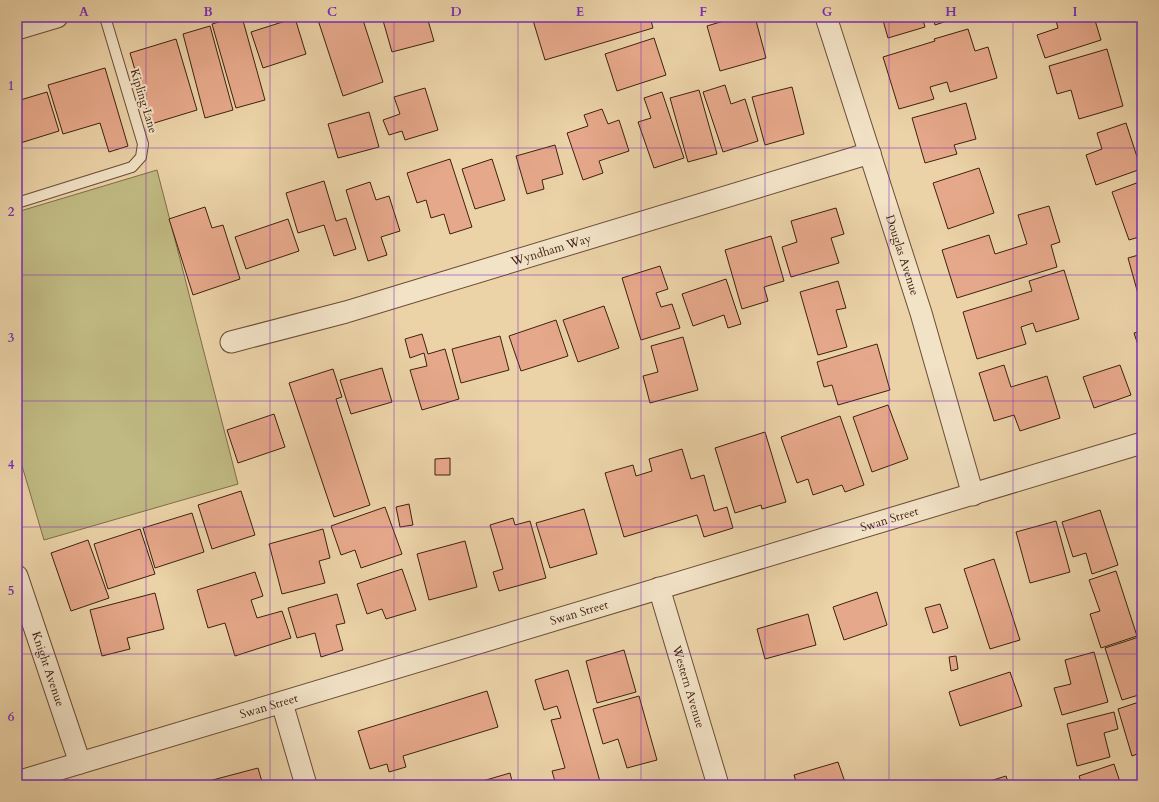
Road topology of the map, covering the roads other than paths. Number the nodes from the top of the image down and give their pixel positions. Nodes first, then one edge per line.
1 (57, 17) edge
2 (105, 17) edge
3 (826, 17) edge
4 (17, 29) edge
5 (870, 153) junction
6 (17, 203) edge
7 (231, 342) dead end
8 (1142, 443) edge
9 (973, 495) junction
10 (17, 576) edge
11 (659, 588) junction
12 (282, 704) junction
13 (80, 763) junction
14 (17, 782) edge
15 (306, 785) edge
16 (718, 785) edge

1 - 4 street
2 - 6 lane, Kipling Lane
3 - 5 street, Douglas Avenue
5 - 7 street, Wyndham Way
5 - 9 street, Douglas Avenue
8 - 9 street, Swan Street
9 - 11 street, Swan Street
10 - 13 street, Knight Avenue
11 - 12 street, Swan Street
11 - 16 street, Western Avenue
12 - 13 street, Swan Street
12 - 15 street
13 - 14 street, Swan Street

